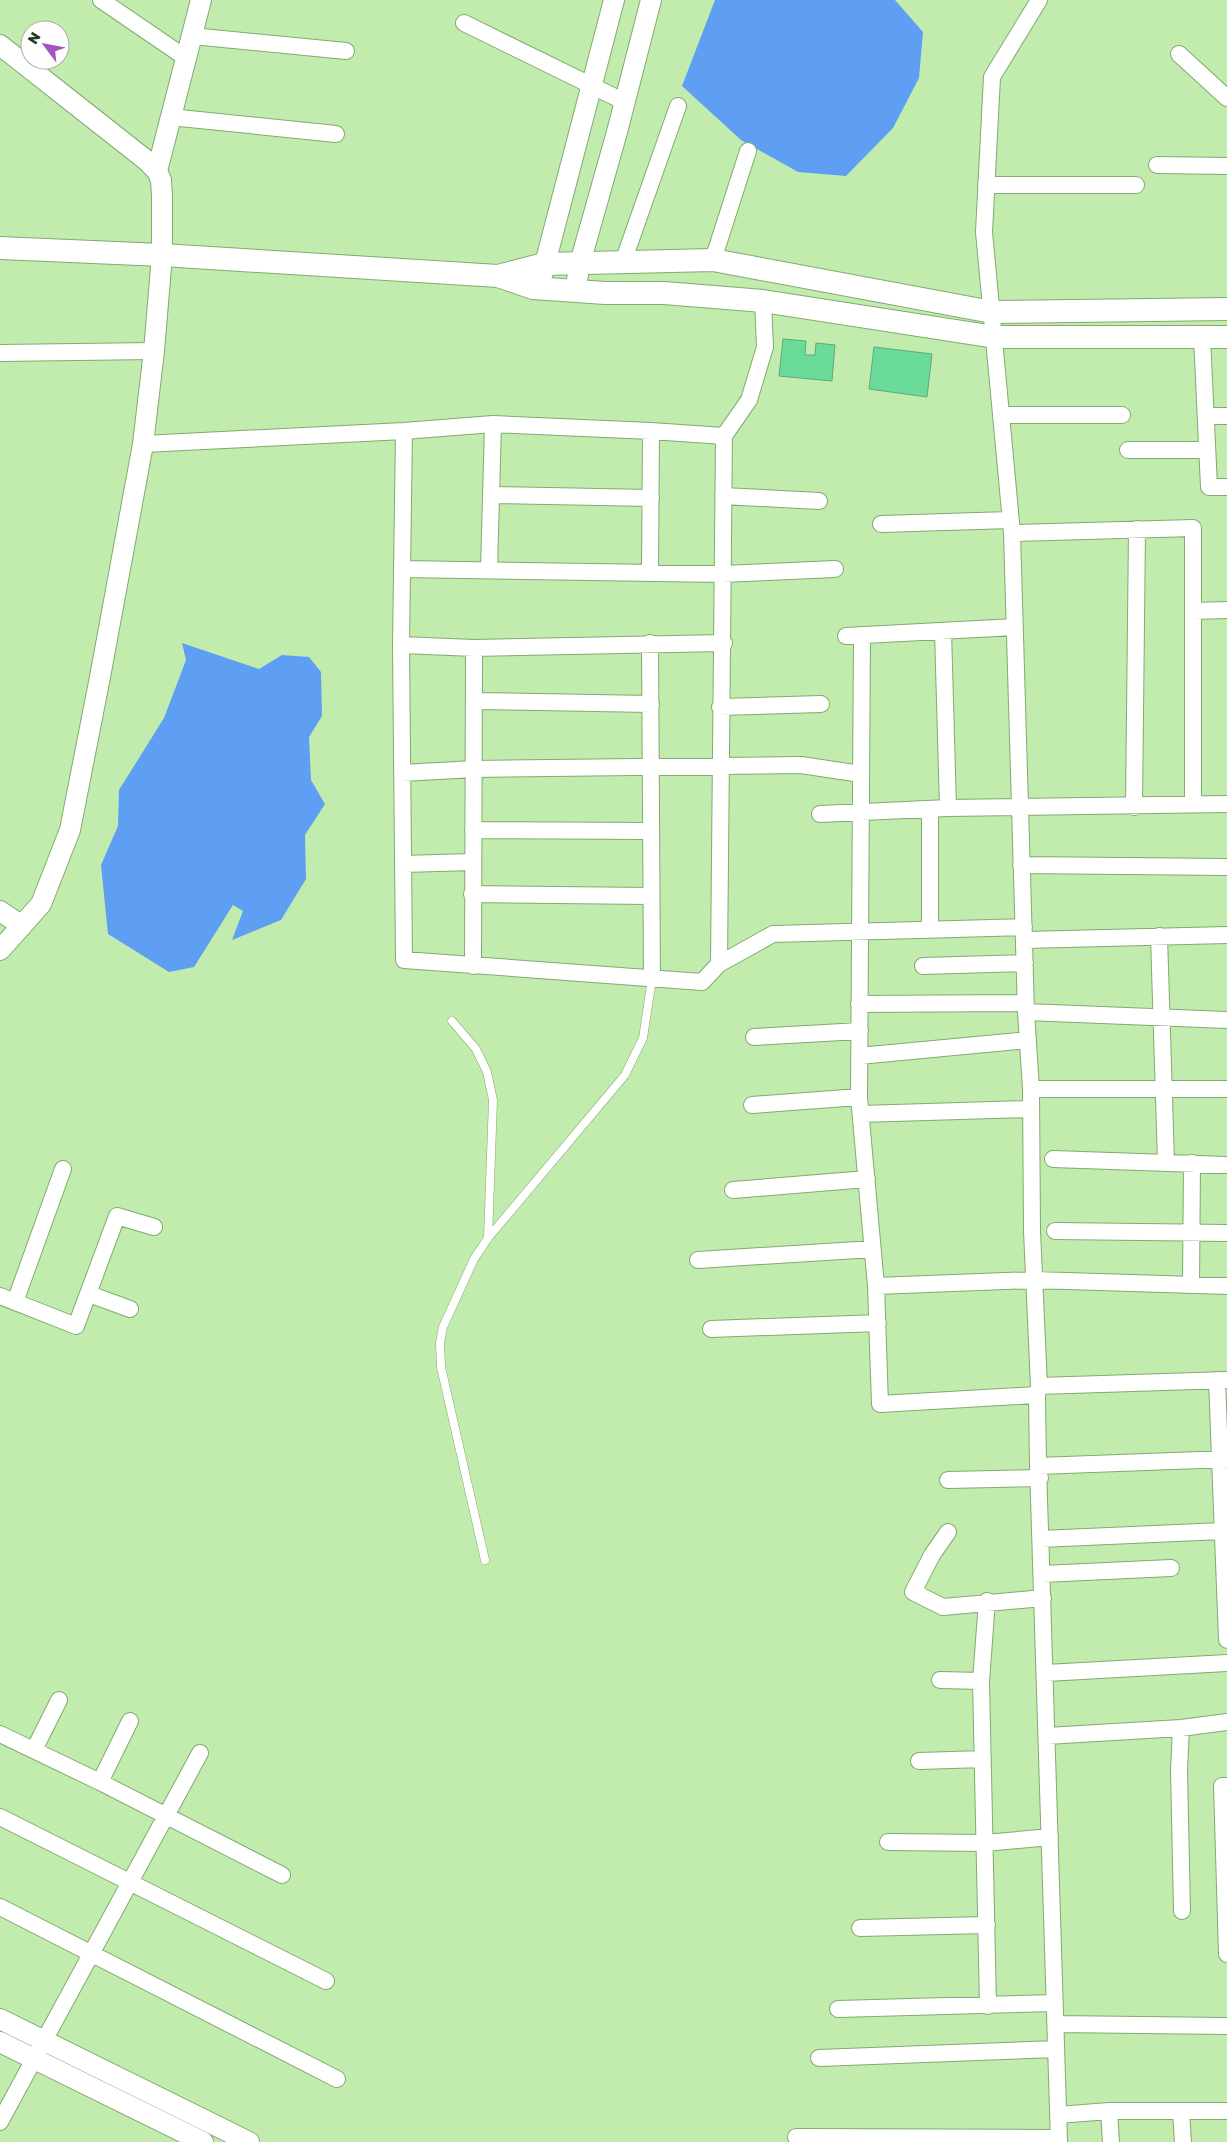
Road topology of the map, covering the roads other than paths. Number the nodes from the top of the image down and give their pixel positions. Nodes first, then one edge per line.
1 (101, 0) edge
2 (201, 0) edge
3 (614, 0) edge
4 (651, 0) edge
5 (1039, 0) edge
6 (464, 23) dead end
7 (192, 36) junction
8 (0, 45) edge
9 (346, 51) dead end
10 (1179, 54) dead end
11 (186, 58) junction
12 (591, 85) junction
13 (1227, 98) edge
14 (625, 102) junction
15 (678, 106) dead end
16 (170, 117) junction
17 (336, 134) dead end
18 (748, 151) dead end
19 (1157, 165) dead end
20 (1227, 166) edge
21 (157, 171) junction
22 (986, 185) junction
23 (1136, 185) dead end
24 (0, 248) edge
25 (162, 255) junction
26 (713, 260) junction
27 (624, 262) junction
28 (580, 263) junction
29 (544, 264) junction
30 (498, 276) junction
31 (538, 289) junction
32 (575, 291) junction
33 (763, 301) junction
34 (1227, 309) edge
35 (992, 312) junction
36 (995, 337) junction
37 (1202, 337) junction
38 (1227, 337) edge
39 (154, 351) junction
40 (0, 353) edge
41 (1002, 415) junction
42 (1122, 415) dead end
43 (1206, 416) junction
44 (1227, 416) edge
45 (493, 424) junction
46 (404, 431) junction
47 (652, 431) junction
48 (724, 436) junction
49 (143, 444) junction
50 (1128, 450) dead end
51 (1207, 450) junction
52 (1227, 487) edge
53 (491, 495) junction
54 (723, 496) junction
55 (651, 498) junction
56 (819, 501) dead end
57 (880, 524) dead end
58 (1011, 526) junction
59 (1137, 530) junction
60 (402, 569) junction
61 (835, 569) dead end
62 (490, 570) junction
63 (650, 573) junction
64 (722, 574) junction
65 (1227, 610) edge
66 (1193, 612) junction
67 (1015, 627) junction
68 (943, 631) junction
69 (650, 643) junction
70 (724, 643) junction
71 (401, 645) junction
72 (474, 648) junction
73 (474, 701) junction
74 (651, 704) junction
75 (821, 704) dead end
76 (720, 707) junction
77 (652, 767) junction
78 (721, 767) junction
79 (474, 769) junction
80 (402, 773) junction
81 (861, 774) junction
82 (1193, 803) junction
83 (1227, 804) edge
84 (1134, 807) junction
85 (948, 808) junction
86 (1021, 808) junction
87 (930, 809) junction
88 (860, 811) junction
89 (820, 814) dead end
90 (473, 830) junction
91 (652, 832) junction
92 (473, 862) junction
93 (403, 864) junction
94 (1021, 865) junction
95 (1227, 868) edge
96 (472, 894) junction
97 (651, 896) junction
98 (0, 911) edge
99 (22, 926) junction
100 (930, 930) junction
101 (859, 932) junction
102 (1024, 934) junction
103 (1227, 935) edge
104 (1159, 936) junction
105 (0, 950) edge
106 (1024, 963) junction
107 (719, 964) junction
108 (473, 966) junction
109 (923, 966) dead end
110 (652, 979) junction
111 (859, 1004) junction
112 (1026, 1007) junction
113 (1162, 1018) junction
114 (1227, 1020) edge
115 (452, 1021) dead end
116 (860, 1031) junction
117 (754, 1037) dead end
118 (1028, 1040) junction
119 (859, 1056) junction
120 (1164, 1088) junction
121 (1031, 1089) junction
122 (1227, 1089) edge
123 (859, 1097) junction
124 (752, 1105) dead end
125 (1030, 1110) junction
126 (861, 1114) junction
127 (1053, 1159) dead end
128 (1166, 1162) junction
129 (1192, 1163) junction
130 (1227, 1164) edge
131 (63, 1169) dead end
132 (867, 1179) junction
133 (733, 1190) dead end
134 (154, 1227) dead end
135 (1055, 1231) dead end
136 (1192, 1233) junction
137 (1227, 1234) edge
138 (488, 1238) junction
139 (873, 1249) junction
140 (698, 1260) dead end
141 (1034, 1280) junction
142 (1191, 1285) junction
143 (876, 1286) junction
144 (1227, 1286) edge
145 (89, 1294) junction
146 (8, 1299) edge
147 (130, 1309) dead end
148 (878, 1323) junction
149 (711, 1330) dead end
150 (1222, 1380) edge
151 (1038, 1390) junction
152 (1223, 1459) edge
153 (1039, 1472) junction
154 (948, 1480) dead end
155 (1222, 1531) junction
156 (948, 1532) dead end
157 (1041, 1539) junction
158 (485, 1560) dead end
159 (1171, 1568) dead end
160 (1042, 1574) junction
161 (1043, 1598) junction
162 (987, 1601) junction
163 (1227, 1640) edge
164 (1227, 1663) edge
165 (1046, 1673) junction
166 (940, 1680) dead end
167 (981, 1681) junction
168 (59, 1700) dead end
169 (130, 1721) dead end
170 (1227, 1722) edge
171 (1181, 1728) junction
172 (0, 1734) edge
173 (1047, 1736) junction
174 (34, 1750) junction
175 (200, 1753) dead end
176 (984, 1759) junction
177 (919, 1761) dead end
178 (100, 1782) junction
179 (1227, 1786) edge
180 (167, 1816) junction
181 (0, 1817) edge
182 (1050, 1837) junction
183 (888, 1842) dead end
184 (985, 1843) junction
185 (282, 1875) dead end
186 (130, 1884) junction
187 (0, 1907) edge
188 (1182, 1911) dead end
189 (987, 1924) junction
190 (860, 1928) dead end
191 (92, 1954) junction
192 (1227, 1954) edge
193 (326, 1981) dead end
194 (1055, 2003) junction
195 (988, 2006) junction
196 (838, 2009) dead end
197 (0, 2019) edge
198 (1056, 2024) junction
199 (1227, 2026) edge
200 (45, 2041) junction
201 (0, 2042) edge
202 (1056, 2049) junction
203 (819, 2058) dead end
204 (35, 2059) junction
205 (337, 2079) dead end
206 (1109, 2111) junction
207 (1227, 2111) edge
208 (1182, 2112) junction
209 (1058, 2115) junction
210 (0, 2122) edge
211 (796, 2137) dead end
212 (819, 2140) edge
213 (886, 2140) edge
214 (1059, 2140) edge
215 (203, 2142) edge
216 (250, 2142) edge
217 (1111, 2142) edge
218 (1183, 2142) edge

1 - 11 street
2 - 7 street
3 - 12 street
4 - 14 street
5 - 22 street
6 - 12 street
7 - 9 street
7 - 11 street
8 - 21 street
10 - 13 street
11 - 16 street
12 - 14 street
12 - 29 street
14 - 28 street
15 - 27 street
16 - 17 street
16 - 21 street
18 - 26 street
19 - 20 street
21 - 25 street
22 - 23 street
22 - 35 street
24 - 25 main road
25 - 30 main road
25 - 39 street
26 - 27 main road
26 - 35 main road
27 - 28 main road
28 - 29 main road
28 - 32 street
29 - 30 main road
29 - 31 street
30 - 31 main road
31 - 32 main road
32 - 33 main road
33 - 36 main road
33 - 48 street
34 - 35 main road
35 - 36 street
36 - 37 main road
36 - 41 street
37 - 38 main road
37 - 43 street
39 - 40 street
39 - 49 street
41 - 42 street
41 - 58 street
43 - 44 street
43 - 51 street
45 - 46 street
45 - 47 street
45 - 53 street
46 - 49 street
46 - 60 street
47 - 48 street
47 - 55 street
48 - 54 street
49 - 99 street
50 - 51 street
51 - 52 street
53 - 55 street
53 - 62 street
54 - 56 street
54 - 64 street
55 - 63 street
57 - 58 street
58 - 59 street
58 - 67 street
59 - 66 street
59 - 84 street
60 - 62 street
60 - 71 street
61 - 64 street
62 - 63 street
63 - 64 street
64 - 70 street
65 - 66 street
66 - 82 street
67 - 68 street
67 - 86 street
68 - 81 street
68 - 85 street
69 - 70 street
69 - 72 street
69 - 74 street
70 - 76 street
71 - 72 street
71 - 80 street
72 - 73 street
73 - 74 street
73 - 79 street
74 - 77 street
75 - 76 street
76 - 78 street
77 - 78 street
77 - 79 street
77 - 91 street
78 - 81 street
78 - 107 street
79 - 80 street
79 - 90 street
80 - 93 street
81 - 88 street
82 - 83 street
82 - 84 street
84 - 86 street
85 - 86 street
85 - 87 street
86 - 94 street
87 - 88 street
87 - 100 street
88 - 89 street
88 - 101 street
90 - 91 street
90 - 92 street
91 - 97 street
92 - 93 street
92 - 96 street
93 - 108 street
94 - 95 street
94 - 102 street
96 - 97 street
96 - 108 street
97 - 110 street
98 - 99 street
99 - 105 street
100 - 101 street
100 - 102 street
101 - 107 street
101 - 111 street
102 - 104 street
102 - 106 street
103 - 104 street
104 - 113 street
106 - 109 street
106 - 112 street
107 - 110 street
108 - 110 street
110 - 138 lane
111 - 112 street
111 - 116 street
112 - 113 street
112 - 118 street
113 - 114 street
113 - 120 street
115 - 138 lane
116 - 117 street
116 - 119 street
118 - 119 street
118 - 121 street
119 - 123 street
120 - 121 street
120 - 122 street
120 - 128 street
121 - 125 street
123 - 124 street
123 - 126 street
125 - 126 street
125 - 141 street
126 - 132 street
127 - 128 street
128 - 129 street
129 - 130 street
129 - 136 street
131 - 146 street
132 - 133 street
132 - 139 street
134 - 145 street
135 - 136 street
136 - 137 street
136 - 142 street
138 - 158 lane
139 - 140 street
139 - 143 street
141 - 142 street
141 - 143 street
141 - 151 street
142 - 144 street
143 - 148 street
145 - 146 street
145 - 147 street
148 - 149 street
148 - 151 street
150 - 151 street
150 - 152 street
151 - 153 street
152 - 153 street
152 - 155 street
153 - 154 street
153 - 157 street
155 - 157 street
155 - 163 street
156 - 162 street
157 - 160 street
159 - 160 street
160 - 161 street
161 - 162 street
161 - 165 street
162 - 167 street
164 - 165 street
165 - 173 street
166 - 167 street
167 - 176 street
168 - 174 street
169 - 178 street
170 - 171 street
171 - 173 street
171 - 188 street
172 - 174 street
173 - 182 street
174 - 178 street
175 - 180 street
176 - 177 street
176 - 184 street
178 - 180 street
179 - 192 street
180 - 185 street
180 - 186 street
181 - 186 street
182 - 184 street
182 - 194 street
183 - 184 street
184 - 189 street
186 - 191 street
186 - 193 street
187 - 191 street
189 - 190 street
189 - 195 street
191 - 200 street
191 - 205 street
194 - 195 street
194 - 198 street
195 - 196 street
197 - 200 street
198 - 199 street
198 - 202 street
200 - 204 street
200 - 216 street
201 - 204 street
202 - 203 street
202 - 209 street
204 - 210 street
204 - 215 street
206 - 208 street
206 - 209 street
206 - 217 street
207 - 208 street
208 - 218 street
209 - 214 street
211 - 212 street
212 - 213 street
213 - 214 street

